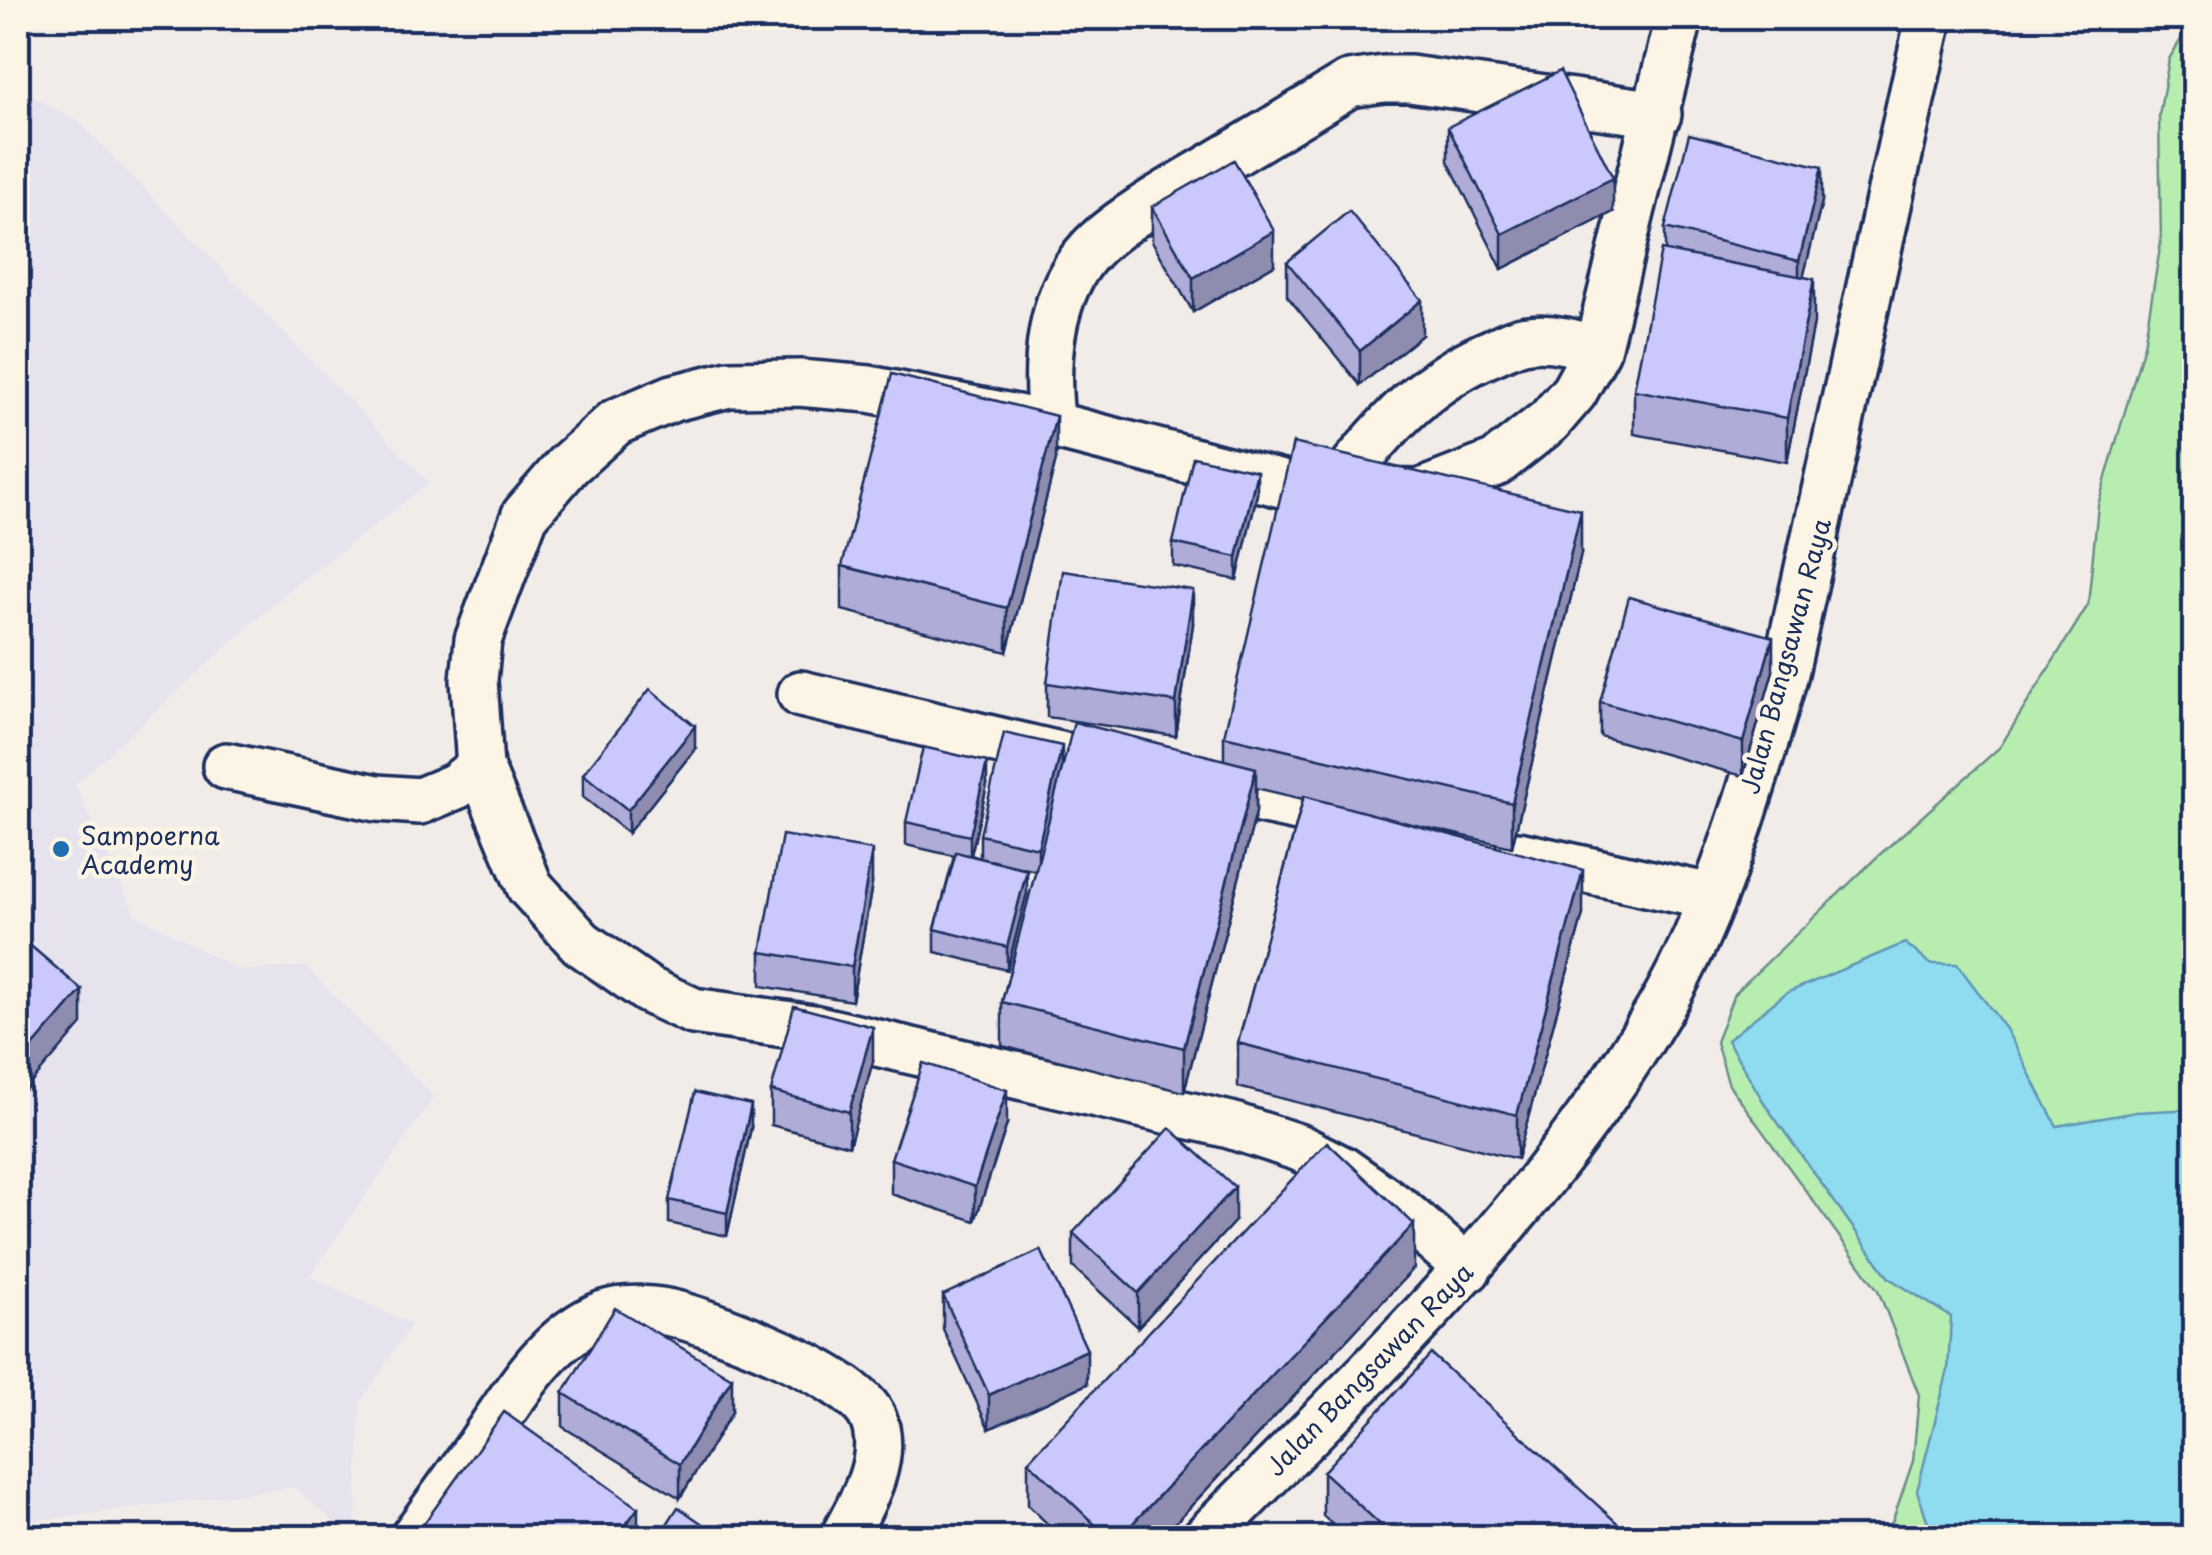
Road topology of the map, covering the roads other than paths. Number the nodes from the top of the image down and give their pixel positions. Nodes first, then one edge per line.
1 (1680, 18) edge
2 (1929, 18) edge
3 (1658, 114) junction
4 (1597, 350) junction
5 (1052, 425) junction
6 (1333, 492) junction
7 (801, 694) dead end
8 (226, 766) dead end
9 (480, 768) junction
10 (1405, 831) edge
11 (1482, 848) edge
12 (1711, 897) junction
13 (1468, 1268) junction
14 (413, 1538) edge
15 (843, 1538) edge
16 (1205, 1538) edge

1 - 3 street
2 - 12 street, Jalan Bangsawan Raya
3 - 4 street
3 - 5 street
4 - 6 street
4 - 6 street
5 - 6 street
5 - 9 street
7 - 10 street
8 - 9 street
9 - 13 street
11 - 12 street
12 - 13 street, Jalan Bangsawan Raya
13 - 16 street, Jalan Bangsawan Raya
14 - 15 street

